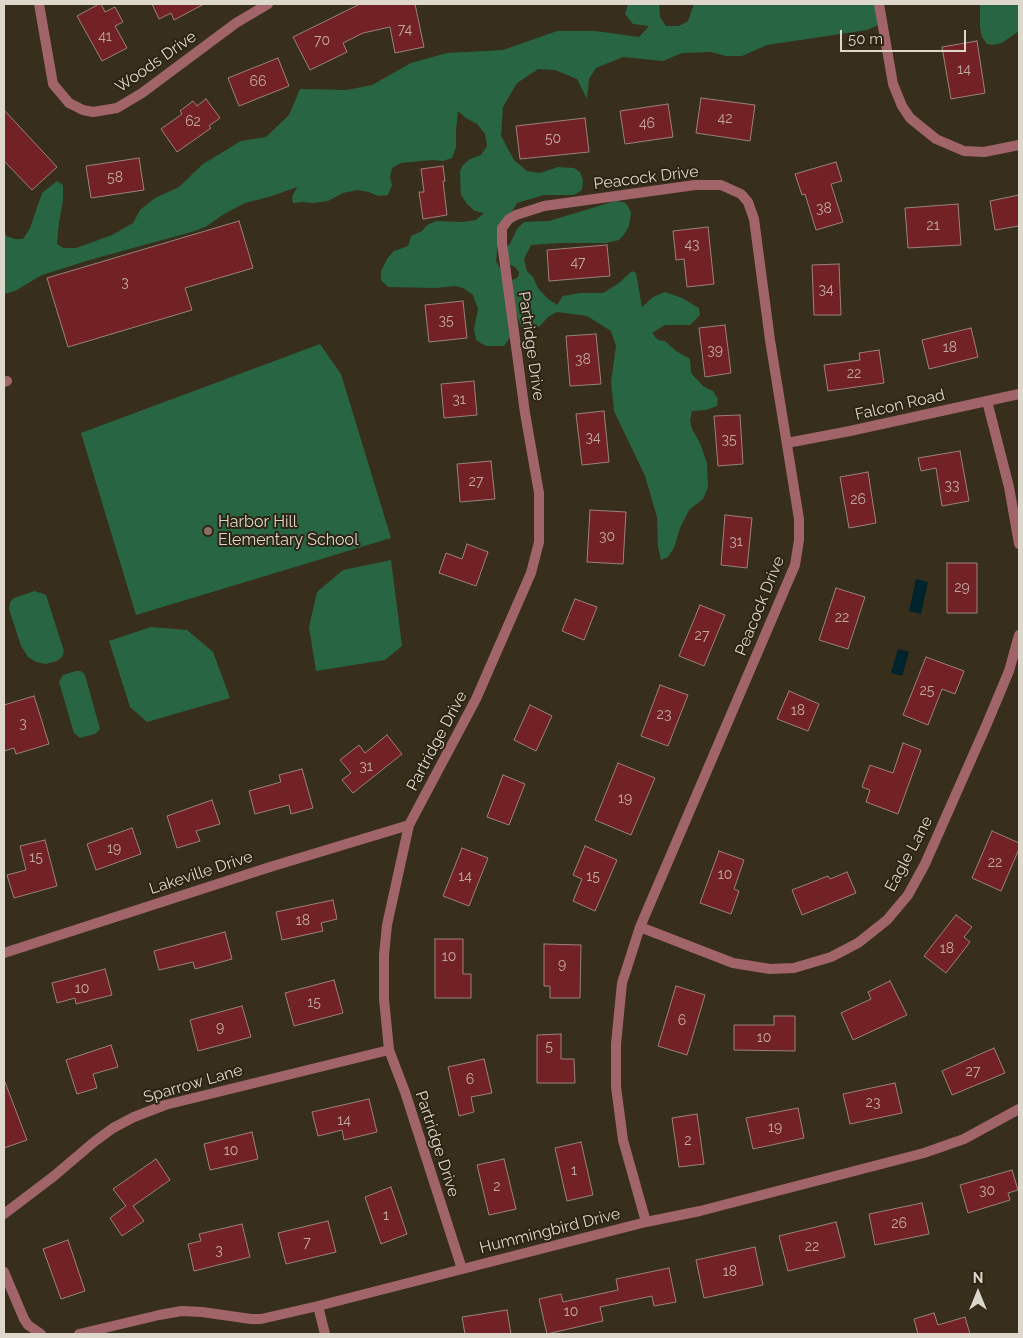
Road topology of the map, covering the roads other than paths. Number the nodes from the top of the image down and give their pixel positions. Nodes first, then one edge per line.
1 (39, 4) edge
2 (268, 4) edge
3 (879, 4) edge
4 (1019, 145) edge
5 (505, 224) joint
6 (1019, 394) edge
7 (987, 401) junction
8 (788, 444) junction
9 (1019, 544) edge
10 (1019, 635) edge
11 (409, 824) junction
12 (640, 927) junction
13 (4, 953) edge
14 (389, 1050) junction
15 (1019, 1109) edge
16 (4, 1214) edge
17 (646, 1222) junction
18 (462, 1269) junction
19 (4, 1272) edge
20 (318, 1306) junction
21 (41, 1334) edge
22 (79, 1334) edge
23 (325, 1334) edge

1 - 2 street, Woods Drive
3 - 4 street
5 - 8 street, Peacock Drive
5 - 11 street, Partridge Drive
6 - 7 street, Falcon Road
7 - 8 street, Falcon Road
7 - 9 street
8 - 12 street, Peacock Drive
10 - 12 street, Eagle Lane
11 - 13 street, Lakeville Drive
11 - 14 street, Partridge Drive
12 - 17 street, Peacock Drive
14 - 16 street, Sparrow Lane
14 - 18 street, Partridge Drive
15 - 17 street, Hummingbird Drive
17 - 18 street, Hummingbird Drive
18 - 20 street, Hummingbird Drive
19 - 21 street
20 - 22 street, Hummingbird Drive
20 - 23 street

